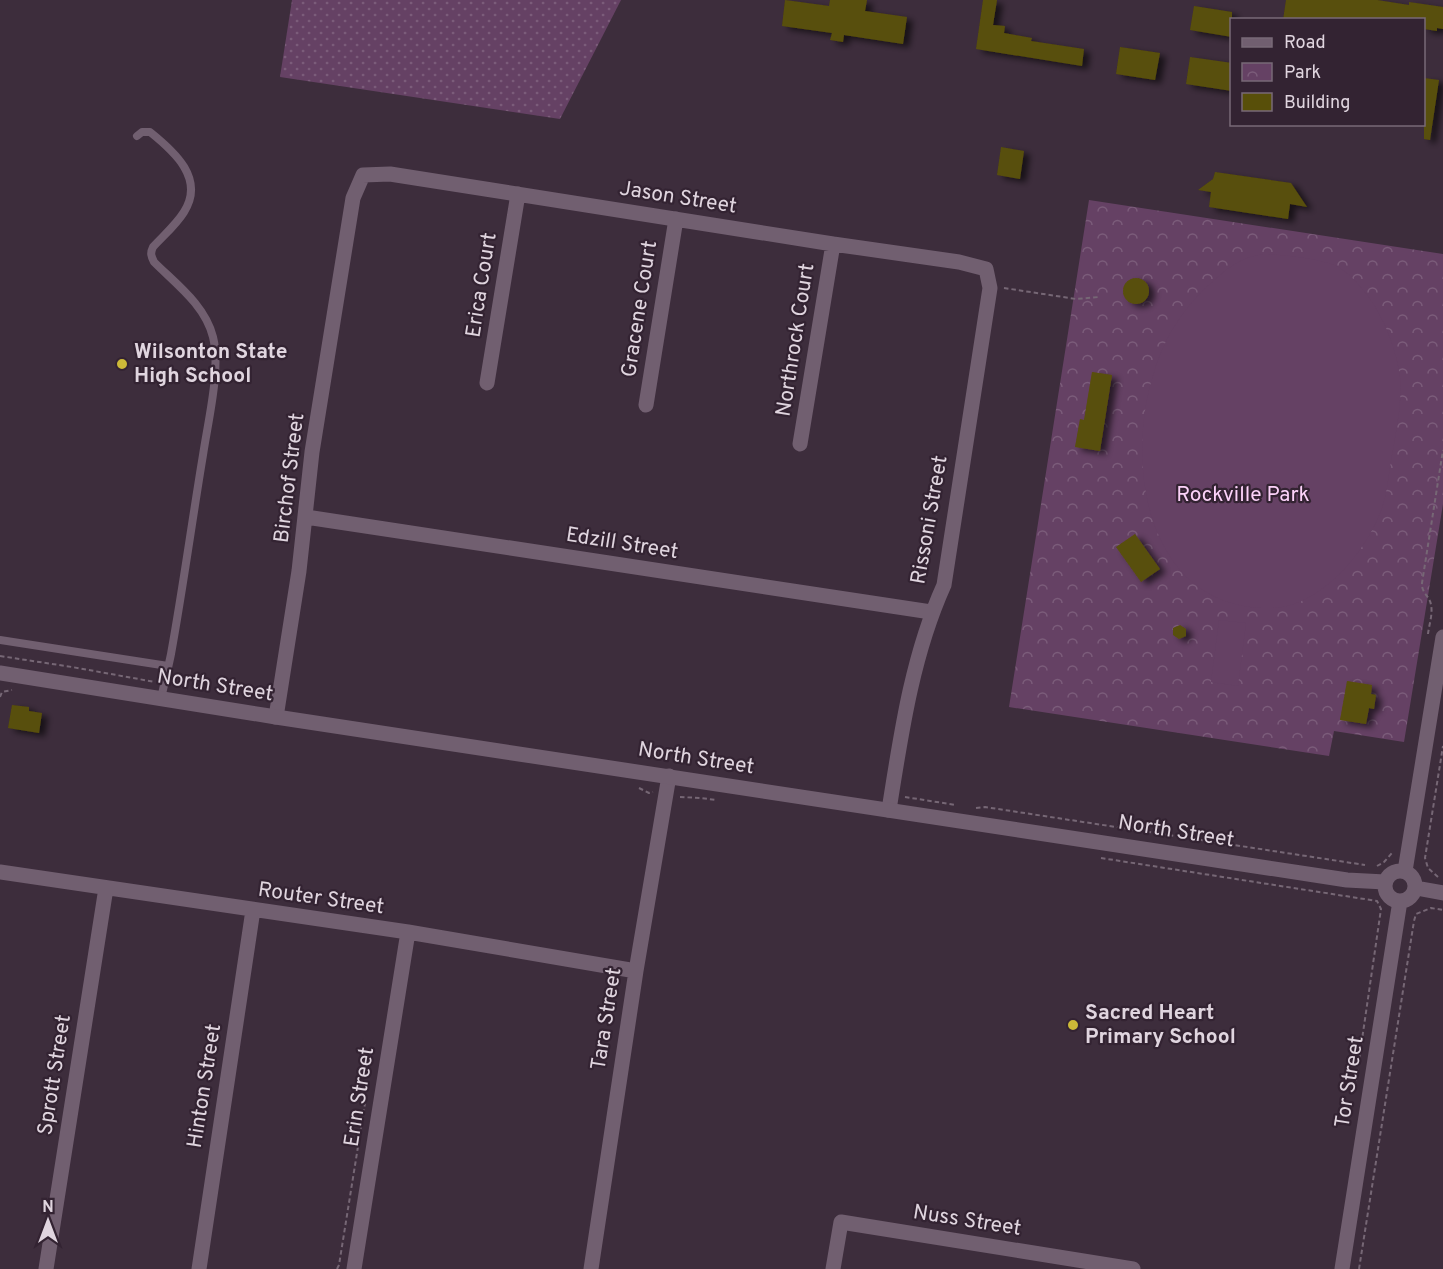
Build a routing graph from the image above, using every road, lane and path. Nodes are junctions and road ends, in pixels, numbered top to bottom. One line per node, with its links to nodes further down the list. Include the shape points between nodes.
1 (137, 136): 19 (lane, via 150,132 190,175 188,206 153,247 151,257 200,310 213,335 216,360)
2 (363, 175): 3 (street, Jason Street, via 390,174); 13 (street, Birchof Street, via 351,209 312,452)
3 (518, 194): 4 (street, Jason Street); 9 (street, Erica Court)
4 (676, 219): 5 (street, Jason Street); 10 (street, Gracene Court)
5 (833, 244): 6 (street, Jason Street); 11 (street, Northrock Court)
6 (986, 269): 7 (street, Rissoni Street)
7 (990, 288): 8 (path, via 1076,299); 14 (street, Rissoni Street, via 944,585)
8 (1099, 297)
9 (487, 383)
10 (646, 405)
11 (800, 444)
12 (1443, 450): 17 (path, via 1421,589 1430,599 1432,609)
13 (306, 517): 14 (street, Edzill Street); 25 (street, Birchof Street)
14 (931, 612): 28 (street, Rissoni Street, via 907,701)
15 (1443, 637): 24 (street)
16 (0, 640): 19 (lane)
17 (1427, 640)
18 (0, 656): 21 (path, via 72,667)
19 (168, 666): 21 (lane)
20 (0, 673): 21 (street, North Street)
21 (162, 691): 25 (street, North Street)
22 (2, 692): 23 (path)
23 (0, 697)
24 (1438, 702): 34 (street)
25 (276, 717): 27 (street, North Street)
26 (1443, 746): 36 (path, via 1425,858)
27 (669, 776): 28 (street, North Street); 45 (street, Tara Street)
28 (890, 802): 29 (path, via 949,803); 37 (street, North Street, via 1347,880)
29 (961, 807)
30 (972, 808): 32 (path)
31 (1392, 854): 33 (path)
32 (1364, 865)
33 (1375, 867)
34 (1405, 871): 37 (street, via 1391,873); 39 (street, via 1415,880)
35 (0, 872): 38 (street, Router Street)
36 (1437, 877)
37 (1385, 882): 41 (street, via 1387,893)
38 (106, 888): 42 (street, Router Street); 46 (street, Sprott Street)
39 (1416, 888): 40 (street); 41 (street, via 1413,896)
40 (1443, 893)
41 (1400, 902): 52 (street, Tor Street)
42 (253, 910): 44 (street, Router Street); 47 (street, Hinton Street)
43 (1443, 910): 53 (path, via 1431,908 1416,915)
44 (408, 933): 45 (street, Router Street); 48 (street, Erin Street)
45 (636, 970): 49 (street, Tara Street)
46 (46, 1269)
47 (199, 1269)
48 (354, 1269)
49 (591, 1269)
50 (833, 1269): 51 (street, Nuss Street, via 841,1222)
51 (1133, 1269)
52 (1342, 1269)
53 (1359, 1269)

